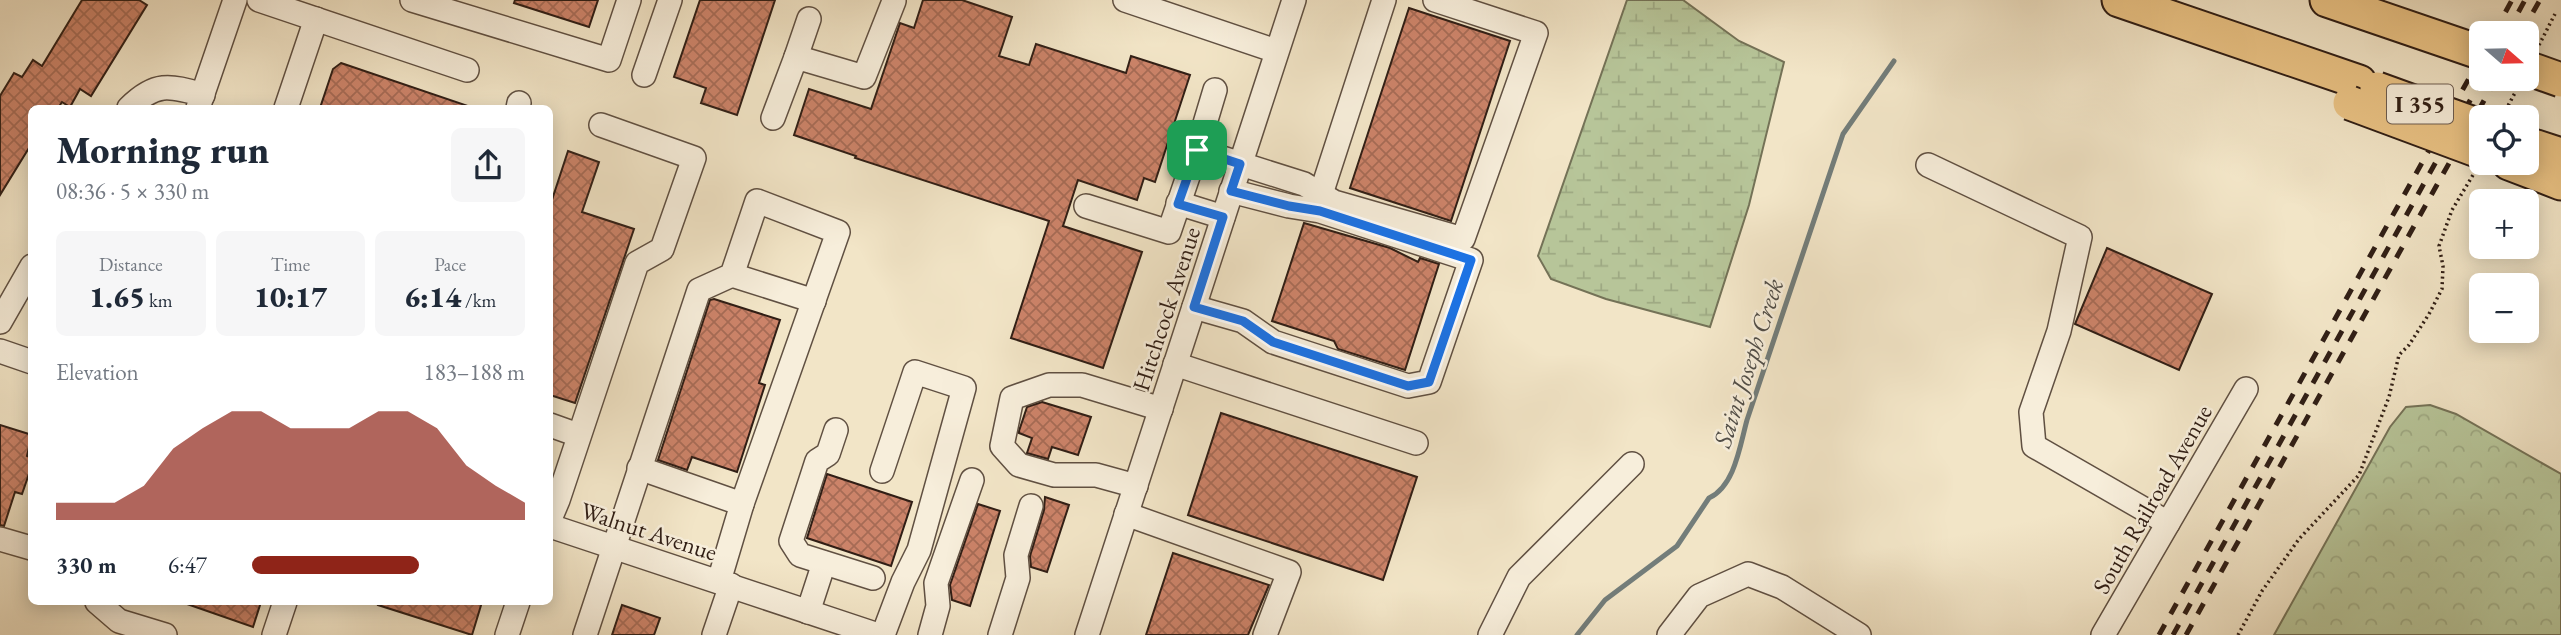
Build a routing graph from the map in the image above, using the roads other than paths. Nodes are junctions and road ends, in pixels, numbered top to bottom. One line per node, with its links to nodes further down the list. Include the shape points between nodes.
1 (235, 0): 24 (street)
2 (259, 0): 13 (street)
3 (412, 0): 4 (street, via 609,60)
4 (629, 0)
5 (670, 0): 20 (street)
6 (897, 0): 17 (street, via 864,76)
7 (1294, 0): 16 (street, Hitchcock Avenue)
8 (1384, 0): 35 (street)
9 (1435, 0): 35 (street, via 1536,33 1463,239 1334,202)
10 (2119, 0): 23 (highway, I 355, via 2284,56)
11 (2327, 0): 15 (highway)
12 (1141, 2): 16 (street)
13 (316, 19): 18 (street); 26 (street)
14 (809, 19): 17 (street)
15 (2469, 48)
16 (1276, 51): 32 (street, Hitchcock Avenue)
17 (796, 57): 27 (street)
18 (467, 70)
19 (2539, 72): 21 (highway, bridge)
20 (644, 75)
21 (2561, 80)
22 (1215, 90): 30 (street)
23 (2354, 92): 28 (highway, I 355, bridge); 31 (highway, bridge)
24 (201, 102): 25 (street, via 175,87 161,87)
25 (132, 105)
26 (286, 105)
27 (773, 118)
28 (2469, 123)
29 (601, 125): 51 (street, via 694,158 662,250 637,263)
30 (1197, 150): 32 (street); 36 (street)
31 (2469, 155)
32 (1240, 164): 34 (street, Hitchcock Avenue); 35 (street)
33 (1928, 165): 62 (street, via 2080,237 2059,331 2031,412 2034,446)
34 (1231, 191): 38 (street, Hitchcock Avenue); 42 (street, via 1320,211 1471,260 1429,382 1408,386 1273,342 1243,321)
35 (1321, 194)
36 (1178, 204): 37 (street, via 1168,232); 38 (street)
37 (1086, 206)
38 (1223, 217): 42 (street, Hitchcock Avenue)
39 (28, 273): 43 (street)
40 (732, 275): 41 (street); 41 (street, via 757,201 838,232); 54 (street, via 699,290)
41 (814, 301): 58 (street)
42 (1194, 307): 46 (street, Hitchcock Avenue)
43 (0, 322)
44 (0, 351): 45 (street)
45 (28, 361)
46 (1175, 364): 48 (street, Hitchcock Avenue); 52 (street)
47 (2246, 389): 62 (street, South Railroad Avenue)
48 (1161, 409): 57 (street, Hitchcock Avenue); 57 (street, via 1082,385 1049,385 1012,398 1002,446 1019,465 1054,475 1096,475)
49 (553, 426): 51 (street)
50 (836, 430): 67 (street, via 828,454 817,461 791,541 800,555)
51 (578, 435): 60 (street)
52 (1416, 443)
53 (1632, 464): 86 (street, via 1519,577)
54 (639, 468): 58 (street); 66 (street)
55 (881, 471): 81 (street, via 915,372 964,387 919,550)
56 (972, 480): 82 (street, via 936,583 938,606)
57 (1136, 486): 61 (street, Hitchcock Avenue)
58 (742, 505): 69 (street)
59 (1031, 506): 83 (street, via 1016,555 1018,578)
60 (553, 512)
61 (1126, 514): 84 (street, Hitchcock Avenue); 85 (street, via 1289,572)
62 (2168, 523): 89 (street, South Railroad Avenue)
63 (553, 527): 66 (street, Walnut Avenue)
64 (0, 540): 65 (street)
65 (28, 547)
66 (614, 547): 69 (street, Walnut Avenue); 78 (street)
67 (824, 563): 68 (street); 73 (street)
68 (873, 578)
69 (725, 583): 73 (street, Walnut Avenue); 79 (street)
70 (99, 605): 74 (street)
71 (284, 605): 76 (street)
72 (517, 605): 77 (street)
73 (808, 612): 80 (street, Walnut Avenue)
74 (117, 628): 75 (street)
75 (165, 635)
76 (274, 635)
77 (507, 635)
78 (585, 635)
79 (715, 635)
80 (878, 635)
81 (884, 635)
82 (930, 635)
83 (1000, 635)
84 (1087, 635)
85 (1265, 635)
86 (1490, 635)
87 (1669, 635): 88 (street, via 1699,596 1748,573 1782,587)
88 (1859, 635)
89 (2103, 635)

